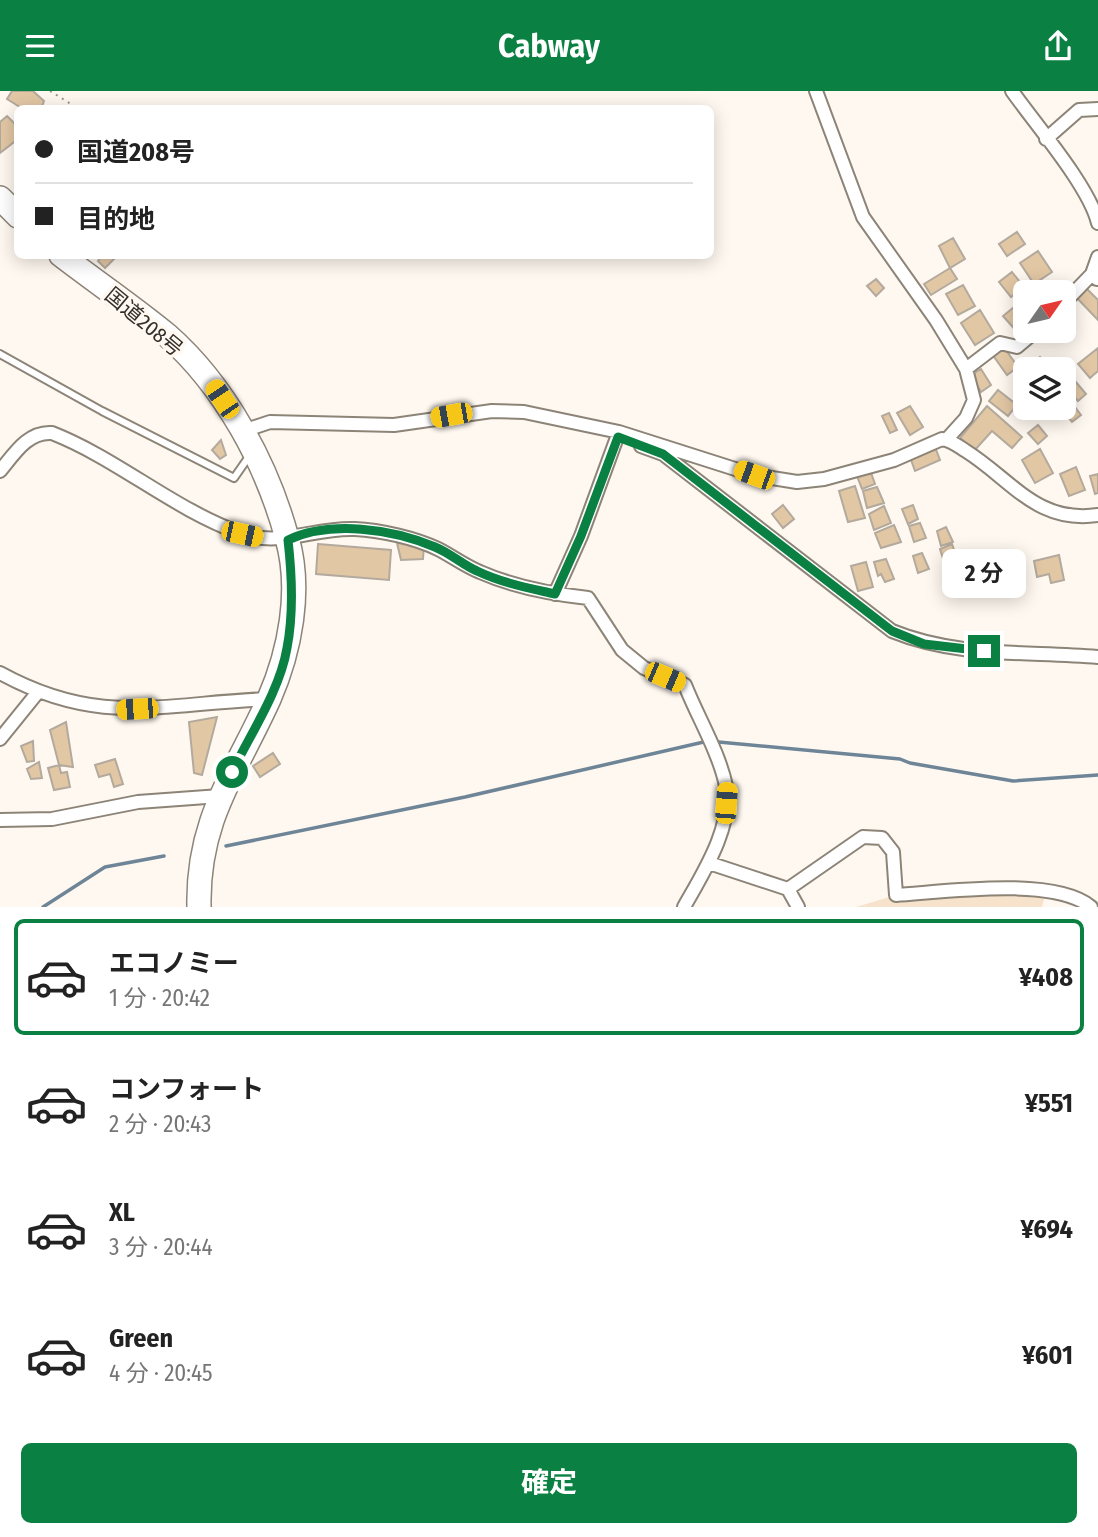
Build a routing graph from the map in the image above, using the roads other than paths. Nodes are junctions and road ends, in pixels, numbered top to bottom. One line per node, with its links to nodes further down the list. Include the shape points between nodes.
1 (816, 91): 16 (street, via 863,217)
2 (1012, 91): 4 (street)
3 (1098, 109): 4 (street, via 1079,110)
4 (1046, 139): 9 (street, via 1095,211)
5 (0, 198): 7 (highway)
6 (0, 208): 8 (street)
7 (14, 212)
8 (14, 219)
9 (1098, 223)
10 (1098, 257): 12 (street)
11 (66, 259): 17 (highway, 国道208号, via 168,336 211,383)
12 (1095, 277): 13 (street)
13 (1076, 293)
14 (1022, 343): 16 (street, via 1017,347 1000,343)
15 (0, 354): 20 (lane, via 234,478)
16 (966, 369): 19 (street, via 974,400 966,418)
17 (243, 431): 18 (street, via 270,422 394,425 492,411 524,412); 20 (highway, 国道208号)
18 (618, 435): 19 (street, via 754,475 797,482 894,460); 24 (street); 25 (street, via 663,454 892,631 924,644 958,650)
19 (947, 439): 22 (street, via 1033,502 1064,517)
20 (253, 452): 23 (highway, 国道208号)
21 (0, 471): 23 (street, via 25,442 40,432 52,433 242,534)
22 (1098, 515)
23 (288, 540): 24 (street, via 304,532 342,529 386,534 436,547 478,572); 28 (highway, 国道208号, via 292,603 287,650)
24 (555, 594): 32 (street, via 588,598 622,650 644,668 685,685 726,788 724,817)
25 (1098, 657)
26 (0, 673): 27 (street)
27 (38, 692): 28 (street, via 119,710); 29 (street)
28 (269, 699): 30 (highway, 国道208号)
29 (0, 739)
30 (220, 796): 31 (street, via 138,802 51,818); 34 (highway, 国道208号, via 204,839)
31 (0, 820)
32 (709, 863): 33 (street); 35 (street)
33 (788, 889): 36 (street); 37 (street, via 863,837 872,836 882,838 893,852 896,895 1007,887 1083,900)
34 (199, 907)
35 (684, 907)
36 (798, 907)
37 (1091, 907)

